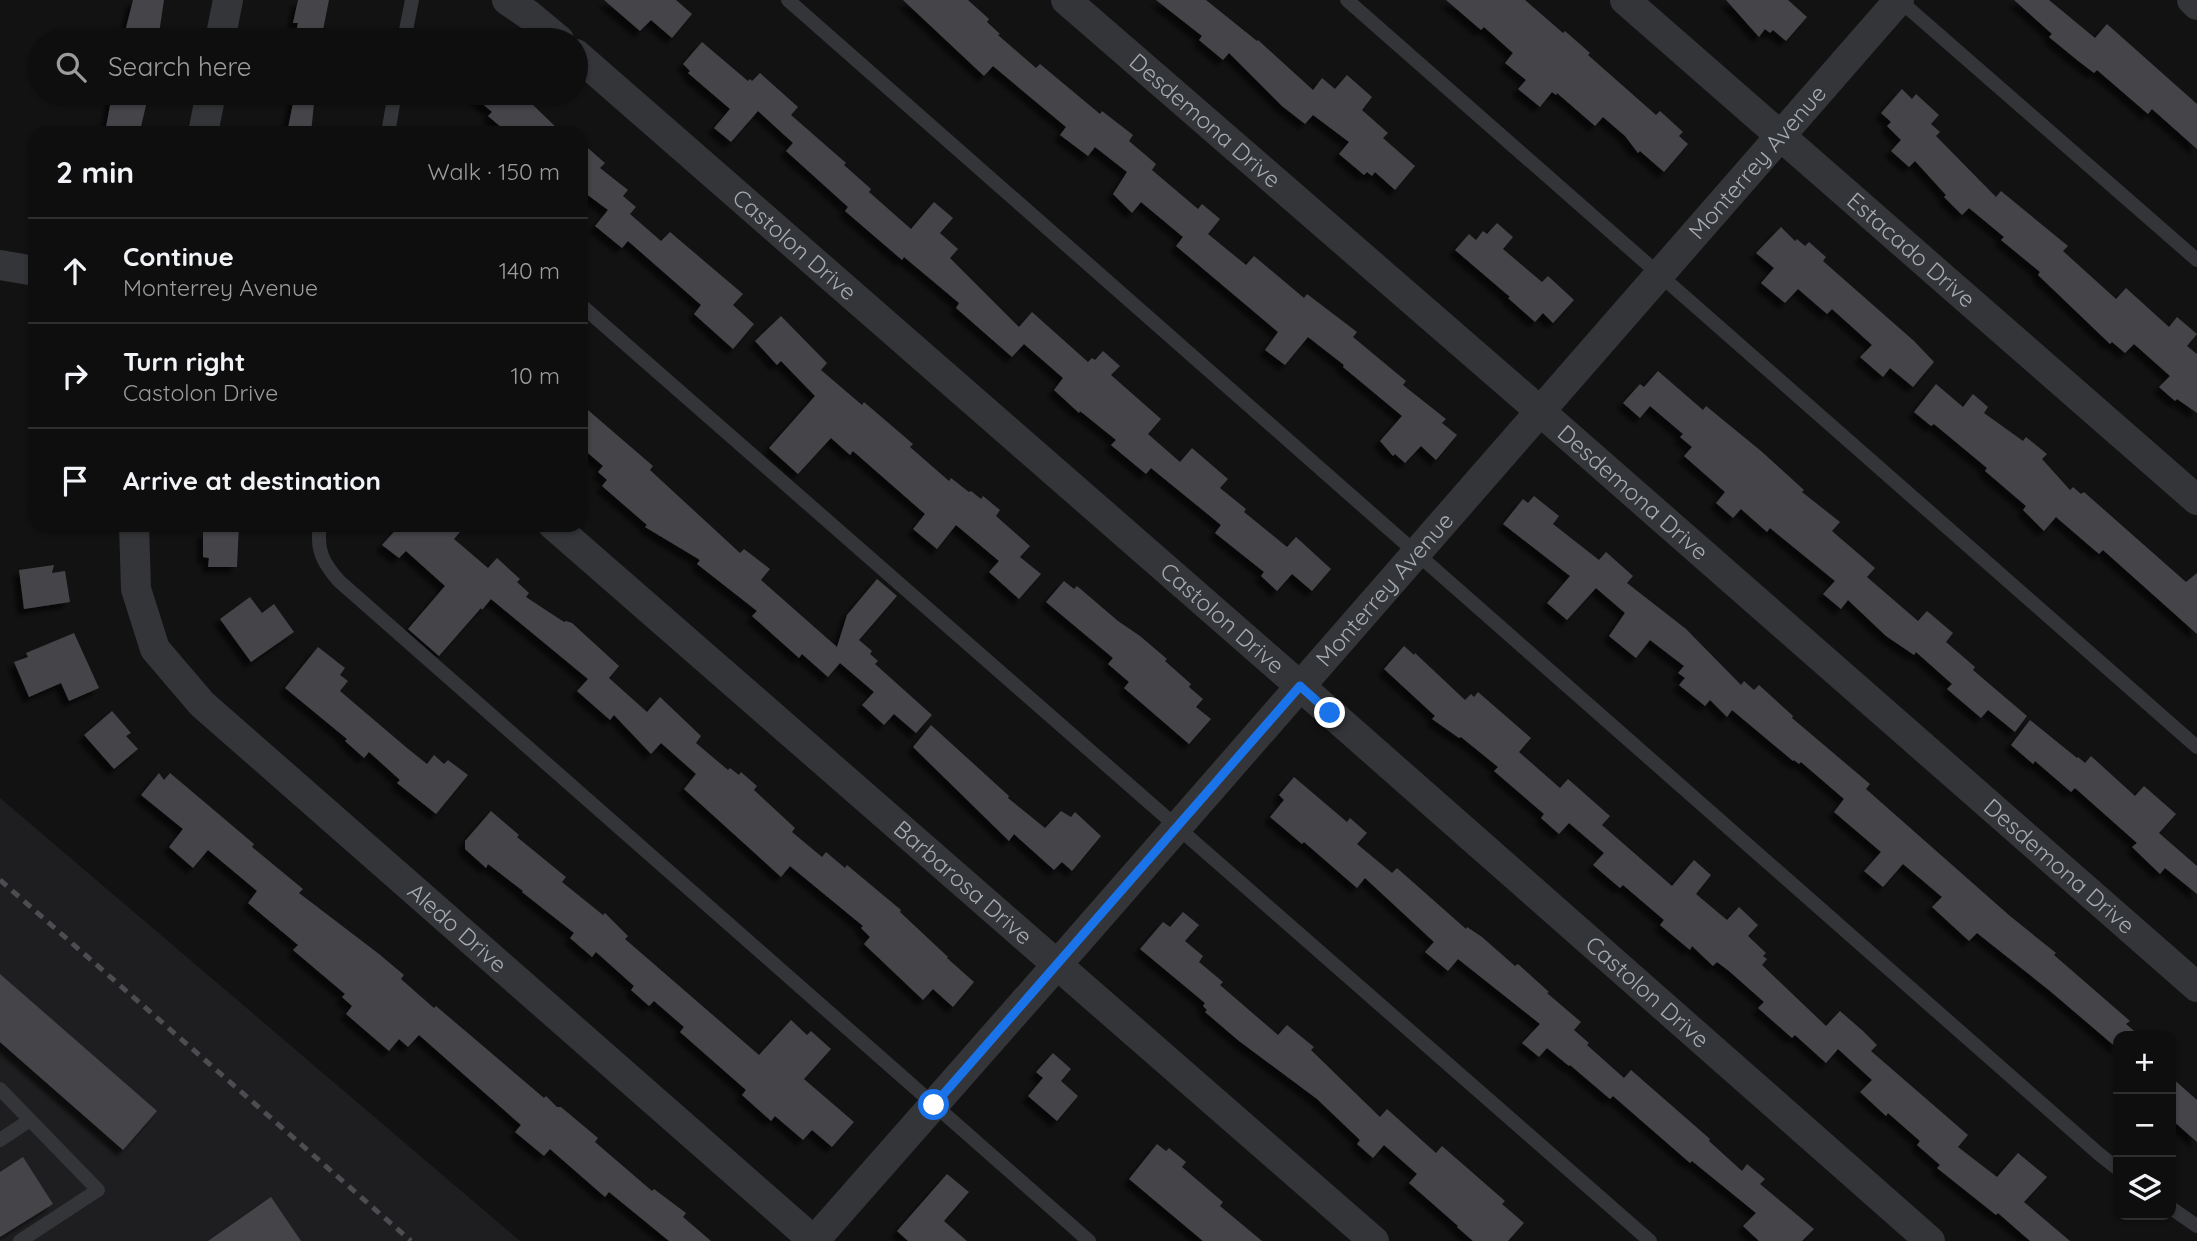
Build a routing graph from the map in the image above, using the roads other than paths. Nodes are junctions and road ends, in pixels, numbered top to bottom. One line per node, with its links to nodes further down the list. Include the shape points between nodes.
1 (228, 0): 11 (street)
2 (412, 0): 12 (lane)
3 (507, 0): 13 (street)
4 (788, 0): 30 (lane)
5 (1066, 0): 25 (street, Desdemona Drive)
6 (1347, 0): 23 (lane)
7 (1625, 0): 19 (street, Estacado Drive)
8 (1899, 0): 19 (street, Monterrey Avenue); 20 (lane)
9 (2192, 0): 10 (street)
10 (2197, 5)
11 (222, 28)
12 (406, 28)
13 (545, 28)
14 (588, 64): 31 (street, Castolon Drive)
15 (209, 105): 17 (street)
16 (393, 105): 18 (lane)
17 (204, 126)
18 (388, 126)
19 (1781, 136): 23 (street, Monterrey Avenue); 26 (street, Estacado Drive)
20 (2197, 260)
21 (0, 265): 22 (street)
22 (28, 270)
23 (1660, 275): 25 (street, Monterrey Avenue); 32 (lane)
24 (588, 311): 33 (lane)
25 (1541, 412): 30 (street, Monterrey Avenue); 35 (street, Desdemona Drive)
26 (2197, 500)
27 (134, 532): 44 (street, Aledo Drive, via 136,589 155,649 202,704)
28 (319, 532): 37 (lane, via 324,564 339,581)
29 (561, 532): 34 (street, Barbarosa Drive)
30 (1417, 553): 31 (street, Monterrey Avenue); 40 (lane)
31 (1300, 686): 33 (street, Monterrey Avenue); 48 (street, Castolon Drive)
32 (2197, 747)
33 (1178, 828): 34 (street, Monterrey Avenue); 47 (lane)
34 (1058, 964): 37 (street, Monterrey Avenue); 46 (street, Barbarosa Drive)
35 (2197, 987)
36 (0, 1089): 38 (lane)
37 (934, 1105): 44 (street, Monterrey Avenue); 45 (lane)
38 (30, 1120): 39 (lane); 43 (lane, via 98,1190)
39 (0, 1140)
40 (2113, 1165)
41 (2176, 1212): 42 (lane)
42 (2197, 1226)
43 (20, 1241)
44 (814, 1241)
45 (1089, 1241)
46 (1374, 1241)
47 (1650, 1241)
48 (1930, 1241)

